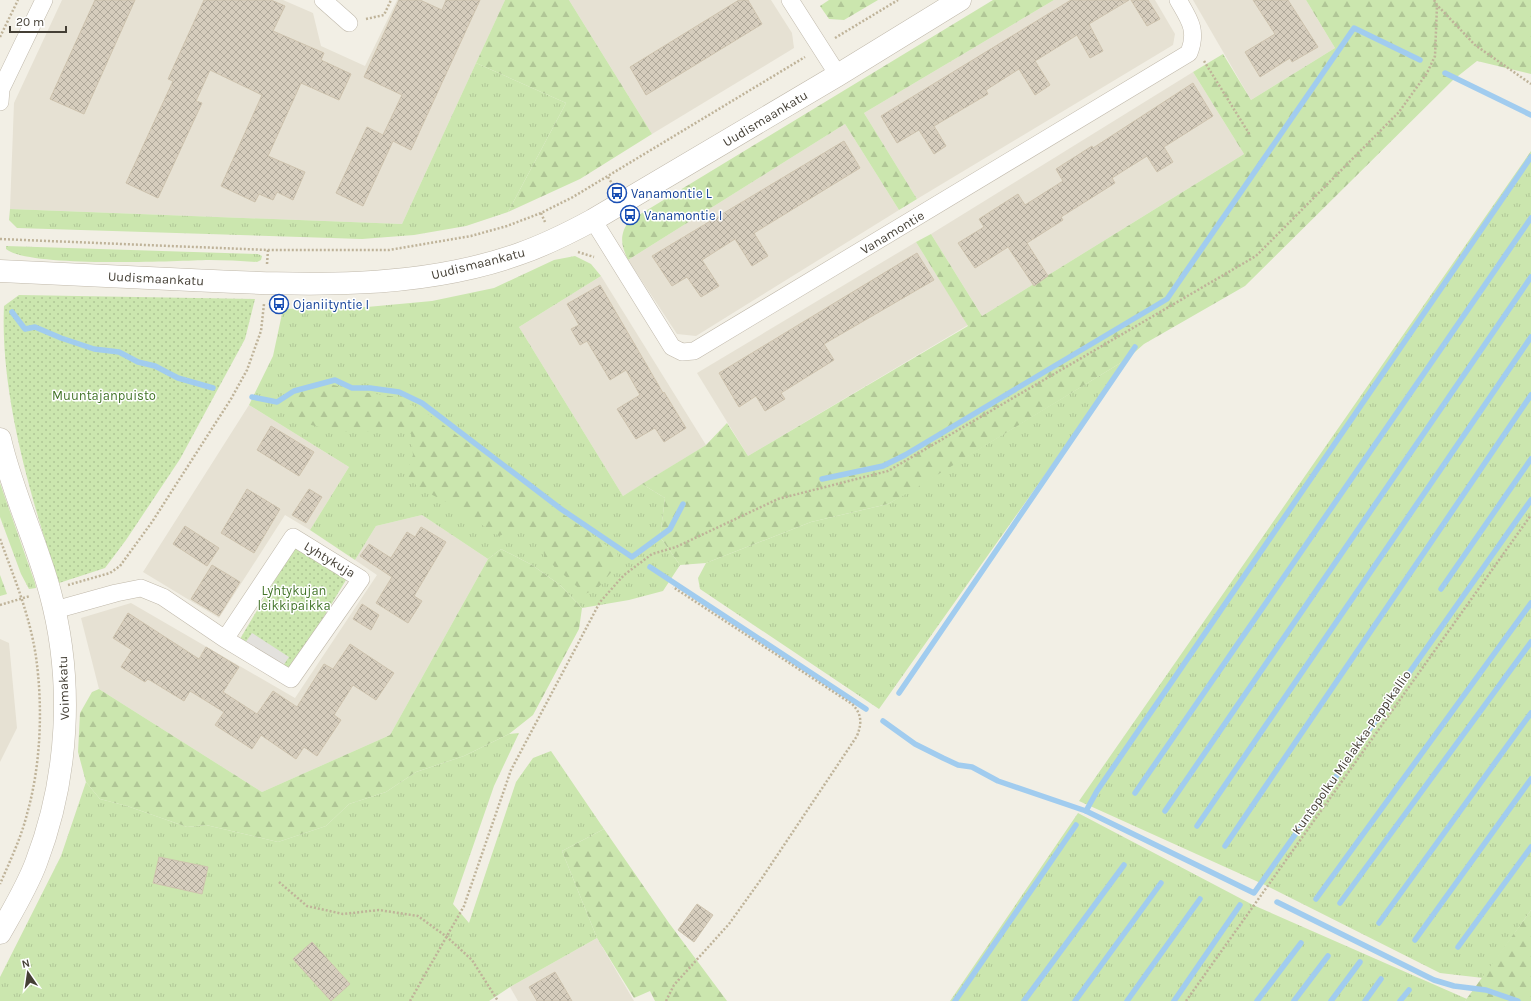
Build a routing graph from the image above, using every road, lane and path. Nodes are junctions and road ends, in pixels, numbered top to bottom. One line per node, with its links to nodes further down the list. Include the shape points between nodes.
1 (18, 0): 12 (path)
2 (44, 0): 18 (street)
3 (324, 0): 11 (street)
4 (391, 0): 11 (path, via 384,16)
5 (790, 0): 16 (street)
6 (898, 0): 13 (path)
7 (960, 0): 16 (street, Uudismaankatu)
8 (1178, 0): 14 (street, via 1193,31)
9 (1434, 0): 10 (path)
10 (1437, 5): 17 (path, via 1475,45); 42 (path, via 1435,56 1427,73 1399,112 1256,256 888,471 778,499 676,547 652,554 624,575 600,602 511,770 464,906)
11 (349, 23)
12 (0, 37)
13 (835, 38)
14 (1193, 41): 19 (path); 25 (street, Vanamontie, via 1189,53 694,351 682,352 672,347)
15 (806, 56): 20 (path, via 602,181)
16 (838, 75): 21 (street, Uudismaankatu)
17 (1531, 84)
18 (0, 93)
19 (1250, 135)
20 (541, 213): 22 (path); 24 (path, via 471,236 389,250)
21 (593, 220): 25 (street, Vanamontie); 28 (street, Uudismaankatu, via 553,241 518,254 462,270 398,279 266,284)
22 (547, 226)
23 (0, 239): 24 (path)
24 (268, 250): 27 (path)
25 (610, 250): 26 (path, via 597,257)
26 (571, 253)
27 (267, 267)
28 (0, 271)
29 (265, 297): 33 (path, via 261,331 247,370 232,399 152,522 120,566 110,573)
30 (0, 439): 37 (street, Voimakatu)
31 (1531, 515): 46 (path, Kuntopolku Mielakka-Pappikallio)
32 (0, 539): 35 (path)
33 (60, 587)
34 (673, 587): 45 (path, via 852,704 859,711 861,727 762,878 729,924 674,984)
35 (22, 598): 36 (path); 40 (path, via 36,657 39,700 35,777 28,813)
36 (0, 605)
37 (55, 610): 38 (street, Lyhtykuja, via 116,592 141,588 162,597); 41 (street, Voimakatu, via 62,650 65,696 64,743 60,770 47,832 36,863 17,904)
38 (225, 639): 38 (street, Lyhtykuja, via 289,679 294,678 361,579 294,537)
39 (279, 882): 42 (path, via 307,906 343,914 379,910 418,916)
40 (0, 884)
41 (0, 932)
42 (447, 936): 43 (path); 44 (path, via 472,960)
43 (410, 1001)
44 (498, 1001)
45 (666, 1001)
46 (1186, 1001)

